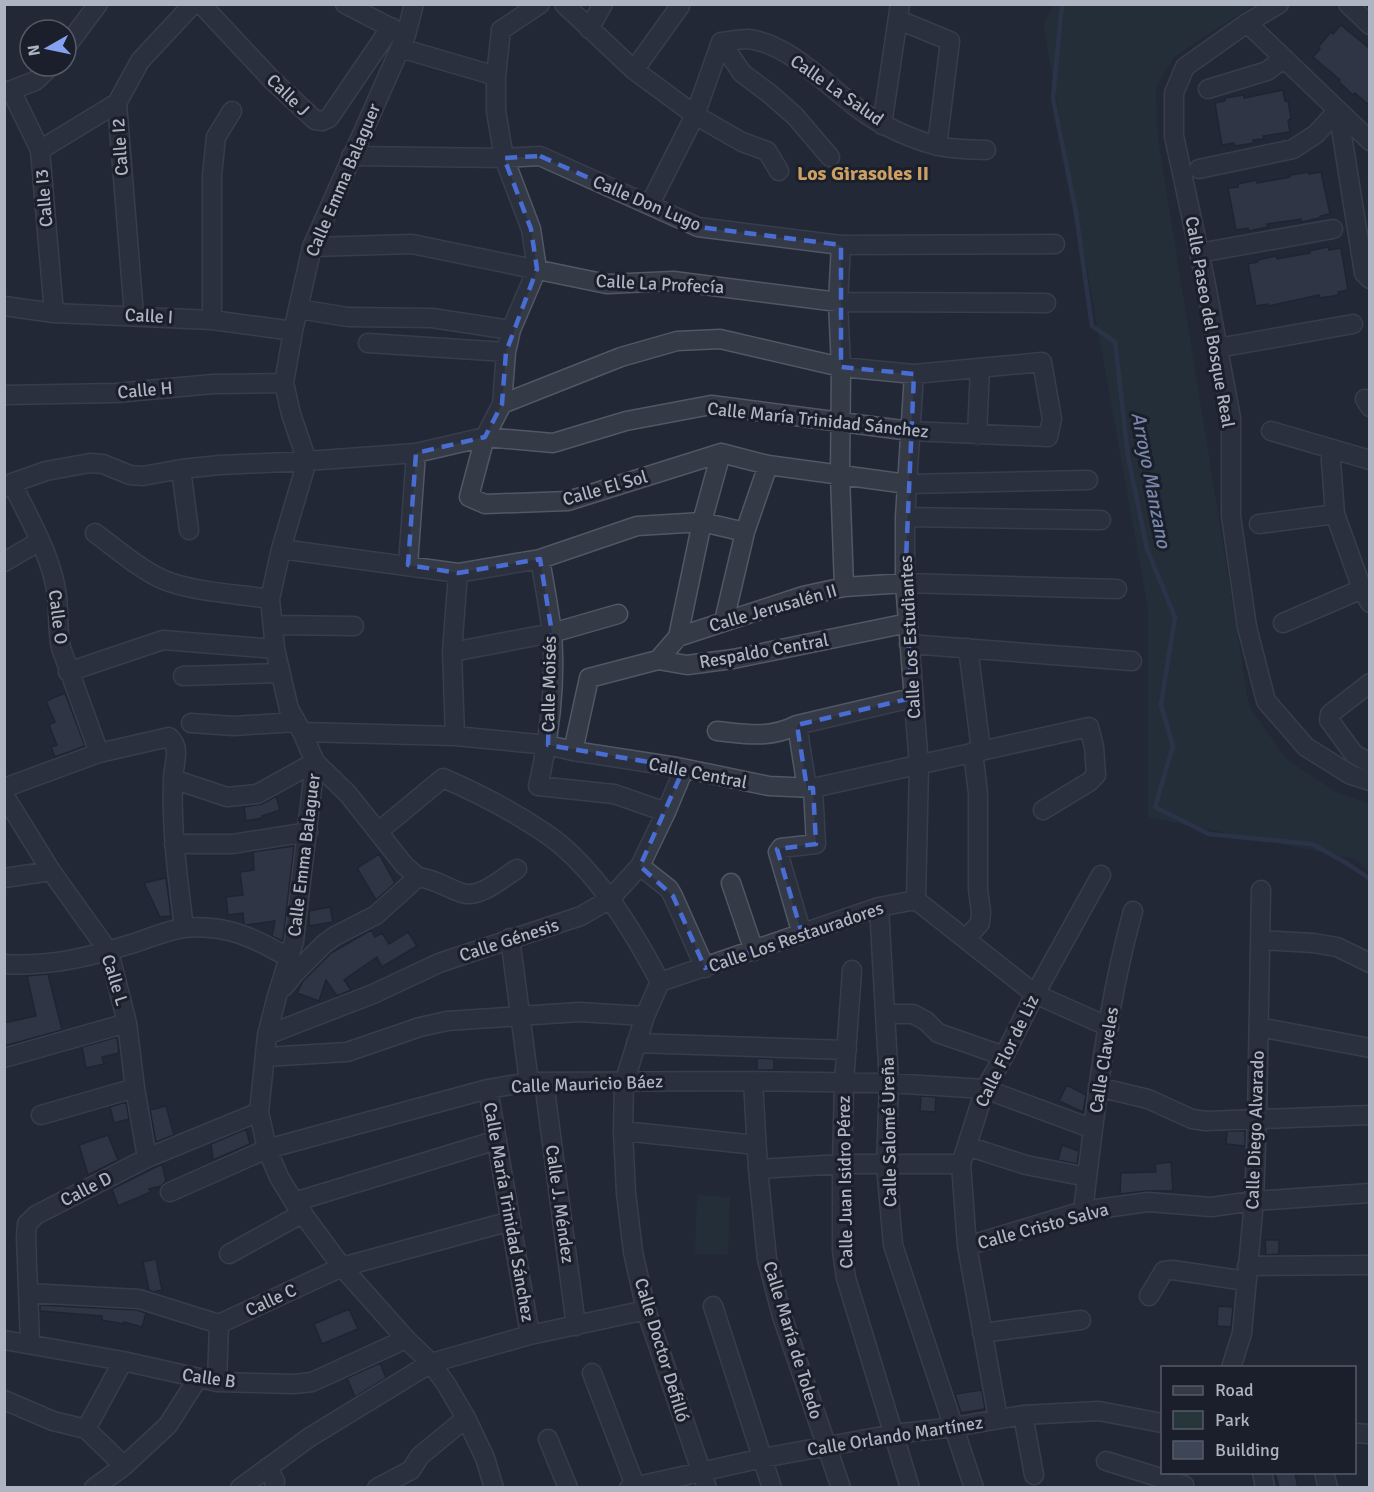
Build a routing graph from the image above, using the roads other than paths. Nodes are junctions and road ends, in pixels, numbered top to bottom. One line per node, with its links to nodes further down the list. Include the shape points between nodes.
1 (98, 4): 16 (street)
2 (193, 4): 25 (street, Calle I2, via 140,61)
3 (201, 4): 17 (street, Calle J, via 315,120 329,118)
4 (345, 4): 17 (street)
5 (414, 4): 17 (street, Calle Emma Balaguer)
6 (540, 4): 21 (street, via 501,30)
7 (564, 4): 15 (street)
8 (603, 4): 15 (street)
9 (1279, 4): 13 (street, Calle Paseo del Bosque Real)
10 (1348, 4): 14 (street)
11 (680, 6): 20 (street)
12 (899, 12): 29 (street); 31 (street, via 950,41)
13 (1246, 23): 19 (street); 44 (street, Calle Paseo del Bosque Real, via 1185,67 1174,93 1174,136)
14 (1370, 25)
15 (589, 29): 20 (street)
16 (78, 31)
17 (399, 37): 21 (street); 34 (street, Calle Emma Balaguer)
18 (721, 42): 28 (street); 29 (street, Calle La Salud, via 747,39 797,59); 35 (street, via 742,73 795,116)
19 (1283, 58): 23 (street, via 1267,71); 26 (street)
20 (634, 69): 28 (street)
21 (496, 76): 36 (street, via 496,111)
22 (38, 78): 24 (street)
23 (1208, 89)
24 (8, 91): 32 (street, Calle I3)
25 (117, 103): 32 (street); 52 (street, Calle I2)
26 (1338, 110): 30 (street); 37 (street, via 1316,134 1293,149); 46 (street, via 1365,273)
27 (232, 111): 53 (street, via 216,137 212,175)
28 (695, 115): 38 (street, via 742,142 767,151); 39 (street)
29 (882, 124): 31 (street, Calle La Salud)
30 (1370, 141)
31 (937, 146): 33 (street, Calle La Salud)
32 (40, 150): 51 (street, Calle I3)
33 (986, 150)
34 (351, 156): 36 (street, Calle Don Lugo); 43 (street, Calle Emma Balaguer)
35 (830, 157)
36 (504, 158): 39 (street, Calle Don Lugo, via 540,156); 45 (street, via 531,229)
37 (1199, 170)
38 (779, 171)
39 (650, 204): 42 (street, Calle Don Lugo, via 698,227)
40 (1333, 229): 44 (street)
41 (1055, 244): 42 (street, Calle Don Lugo)
42 (841, 245): 47 (street)
43 (312, 247): 45 (street, Calle La Profecía, via 412,244); 50 (street, Calle Emma Balaguer)
44 (1199, 253): 58 (street, Calle Paseo del Bosque Real)
45 (537, 268): 47 (street, Calle La Profecía, via 607,284 674,281); 55 (street, Calle El Sol)
46 (1370, 279)
47 (838, 302): 48 (street, Calle La Profecía); 60 (street)
48 (1046, 303)
49 (4, 306): 51 (street, Calle I)
50 (298, 309): 55 (street, via 348,317 432,318); 56 (street, Calle Emma Balaguer)
51 (54, 313): 52 (street, Calle I)
52 (134, 315): 53 (street, Calle I)
53 (212, 320): 56 (street, Calle I)
54 (1353, 324): 58 (street)
55 (511, 330): 59 (street, Calle El Sol)
56 (293, 331): 63 (street, Calle Emma Balaguer)
57 (368, 343): 59 (street)
58 (1218, 348): 134 (street, Calle Paseo del Bosque Real, via 1231,418 1231,516 1247,627 1266,702 1305,747 1351,775)
59 (506, 352): 65 (street, Calle El Sol)
60 (841, 367): 62 (street); 65 (street, via 720,339 677,341 621,357); 66 (street)
61 (980, 369): 62 (street); 69 (street); 69 (street, Calle María Trinidad Sánchez, via 1042,362 1052,419 1048,437)
62 (914, 374): 67 (street, Calle Los Estudiantes)
63 (284, 383): 64 (street, Calle H); 75 (street, Calle Emma Balaguer)
64 (4, 395)
65 (502, 404): 70 (street, Calle El Sol)
66 (841, 422): 67 (street, Calle María Trinidad Sánchez); 70 (street, Calle María Trinidad Sánchez, via 711,405 626,422 553,443); 78 (street)
67 (910, 431): 69 (street, Calle María Trinidad Sánchez); 80 (street, Calle Los Estudiantes)
68 (1271, 431): 71 (street)
69 (977, 435)
70 (485, 437): 72 (street, Calle María Trinidad Sánchez); 73 (street, Calle El Sol, via 469,496 485,504 568,501)
71 (1330, 448): 74 (street); 82 (street)
72 (416, 453): 75 (street, Calle María Trinidad Sánchez); 94 (street)
73 (721, 453): 76 (street); 85 (street)
74 (1370, 460)
75 (307, 461): 77 (street, Calle María Trinidad Sánchez); 91 (street, Calle Emma Balaguer)
76 (768, 465): 78 (street); 88 (street)
77 (181, 469): 81 (street, Calle María Trinidad Sánchez, via 130,476 103,464 68,465); 87 (street)
78 (840, 476): 80 (street); 97 (street)
79 (1088, 480): 80 (street)
80 (907, 484): 83 (street, Calle Los Estudiantes)
81 (8, 485): 90 (street, Calle O)
82 (1335, 514): 86 (street); 99 (street)
83 (905, 517): 84 (street); 96 (street, Calle Los Estudiantes)
84 (1101, 520)
85 (702, 522): 88 (street); 92 (street, via 637,526); 108 (street)
86 (1259, 524)
87 (189, 530)
88 (745, 532): 102 (street)
89 (95, 533): 100 (street, via 165,581)
90 (40, 542): 93 (street); 115 (street, Calle O, via 57,596 57,632)
91 (281, 549): 94 (street); 100 (street, Calle Emma Balaguer)
92 (540, 559): 95 (street); 107 (street, Calle Moisés)
93 (4, 562)
94 (408, 565): 95 (street)
95 (458, 573): 112 (street)
96 (905, 583): 97 (street, Calle Jerusalén II); 98 (street, Calle Jerusalén II); 103 (street, Calle Los Estudiantes)
97 (844, 587): 102 (street, Calle Jerusalén II)
98 (1117, 589)
99 (1366, 596): 104 (street)
100 (270, 599): 105 (street, Calle Emma Balaguer)
101 (618, 614): 107 (street)
102 (724, 621): 108 (street, Calle Jerusalén II)
103 (908, 623): 109 (street, Calle Los Estudiantes); 113 (street, Respaldo Central, via 733,659 687,665)
104 (1283, 623)
105 (273, 625): 106 (street); 111 (street, Calle Emma Balaguer)
106 (354, 626)
107 (552, 633): 112 (street); 125 (street, Calle Moisés, via 553,700)
108 (678, 637): 113 (street, Calle Jerusalén II)
109 (909, 644): 110 (street); 119 (street, Calle Los Estudiantes)
110 (968, 648): 114 (street); 126 (street)
111 (276, 649): 115 (street, via 163,640); 116 (street, Calle Emma Balaguer)
112 (452, 652): 124 (street)
113 (658, 660): 127 (street, Respaldo Central, via 589,678)
114 (1132, 661)
115 (68, 672): 128 (street, Calle O)
116 (280, 673): 117 (street); 122 (street, Calle Emma Balaguer, via 289,709)
117 (183, 676)
118 (1370, 683): 130 (street, via 1330,714 1329,720 1354,754)
119 (912, 698): 121 (street); 131 (street, Calle Los Estudiantes)
120 (191, 723): 122 (street, Calle Central)
121 (797, 725): 123 (street, via 770,735); 136 (street)
122 (299, 727): 124 (street, Calle Central); 129 (street, Calle Emma Balaguer)
123 (717, 731)
124 (455, 736): 125 (street, Calle Central)
125 (548, 745): 127 (street, Calle Central); 139 (street, Calle Moisés, via 538,786 614,794)
126 (977, 751): 131 (street, Calle Central); 138 (street, Calle Central, via 1089,727 1096,775); 159 (street, via 981,912 980,923)
127 (573, 752): 132 (street, Calle Central)
128 (99, 753): 133 (street, via 169,737 177,750); 135 (street)
129 (315, 762): 133 (street, via 250,795 227,797); 141 (street); 142 (street, Calle Emma Balaguer)
130 (1370, 763)
131 (919, 766): 136 (street, Calle Central); 153 (street, Calle Los Estudiantes)
132 (684, 769): 136 (street, Calle Central, via 769,786); 139 (street, Calle Génesis)
133 (173, 779): 143 (street)
134 (1370, 781)
135 (4, 788)
136 (810, 788): 157 (street, via 816,844 778,852)
137 (4, 795): 140 (street, Calle L)
138 (1043, 810)
139 (666, 812): 144 (street, Calle Génesis)
140 (13, 827): 146 (street, Calle L)
141 (379, 831): 148 (street); 152 (street, via 443,778 545,833)
142 (308, 832): 143 (street, via 232,844); 163 (street, Calle Emma Balaguer)
143 (174, 844): 156 (street)
144 (640, 866): 152 (street, Calle Génesis); 166 (street, via 674,896)
145 (517, 869): 148 (street, via 485,890 470,894)
146 (51, 871): 149 (street); 162 (street, Calle L)
147 (1101, 875): 169 (street, Calle Flor de Liz)
148 (418, 877): 170 (street, via 376,915 324,944)
149 (4, 878)
150 (731, 883): 161 (street)
151 (1261, 890): 160 (street, Calle Diego Alvarado)
152 (610, 899): 158 (street, Calle Génesis, via 581,916); 168 (street)
153 (916, 900): 154 (street, Calle Los Restauradores); 159 (street)
154 (879, 907): 157 (street, Calle Los Restauradores); 171 (street, Calle Salomé Ureña)
155 (1133, 911): 176 (street, Calle Claveles)
156 (184, 928): 162 (street); 163 (street, via 245,935)
157 (802, 934): 161 (street, Calle Los Restauradores)
158 (510, 938): 172 (street, Calle J. Méndez); 177 (street, Calle Génesis, via 439,963 373,994)
159 (966, 939): 169 (street)
160 (1260, 940): 164 (street, via 1337,947); 175 (street, Calle Diego Alvarado)
161 (754, 951): 166 (street, Calle Los Restauradores)
162 (109, 952): 165 (street, via 50,964); 174 (street, Calle L)
163 (289, 958): 170 (street, Calle Emma Balaguer)
164 (1370, 963)
165 (4, 964)
166 (705, 968): 168 (street, Calle Los Restauradores)
167 (852, 970): 180 (street, Calle Juan Isidro Pérez)
168 (660, 982): 173 (street, Calle Doctor Defilló)
169 (1035, 994): 176 (street); 181 (street, Calle Flor de Liz)
170 (277, 996): 177 (street, Calle Emma Balaguer)
171 (885, 1014): 181 (street, via 914,1014 938,1033); 188 (street, Calle Salomé Ureña)
172 (521, 1016): 173 (street, via 579,1012); 182 (street, via 447,1021 347,1052); 185 (street, Calle J. Méndez)
173 (645, 1016): 178 (street, Calle Doctor Defilló)
174 (127, 1023): 183 (street); 190 (street, Calle L)
175 (1259, 1027): 179 (street); 196 (street, Calle Diego Alvarado)
176 (1109, 1028): 189 (street, Calle Claveles)
177 (267, 1035): 182 (street, Calle Emma Balaguer)
178 (636, 1043): 180 (street); 186 (street, Calle Doctor Defilló)
179 (1370, 1048)
180 (847, 1050): 187 (street, Calle Juan Isidro Pérez)
181 (1004, 1056): 192 (street, Calle Flor de Liz)
182 (265, 1057): 193 (street, Calle Emma Balaguer)
183 (4, 1058)
184 (753, 1081): 186 (street, Calle Mauricio Báez); 187 (street, Calle Mauricio Báez); 200 (street, Calle María de Toledo)
185 (537, 1082): 186 (street, Calle Mauricio Báez); 191 (street, Calle Mauricio Báez); 226 (street, Calle J. Méndez)
186 (624, 1083): 198 (street, Calle Doctor Defilló)
187 (844, 1083): 188 (street, Calle Mauricio Báez); 204 (street, Calle Juan Isidro Pérez)
188 (889, 1083): 192 (street, Calle Mauricio Báez); 205 (street, Calle Salomé Ureña)
189 (1098, 1087): 196 (street, via 1148,1099 1192,1119); 197 (street, Calle Claveles)
190 (135, 1088): 194 (street); 203 (street, Calle L)
191 (488, 1089): 199 (street, Calle María Trinidad Sánchez); 202 (street, Calle Mauricio Báez)
192 (985, 1089): 197 (street, Calle Mauricio Báez); 201 (street, Calle Flor de Liz)
193 (259, 1112): 202 (street, Calle Emma Balaguer); 203 (street, Calle D)
194 (41, 1115)
195 (1370, 1115): 196 (street)
196 (1257, 1118): 211 (street, Calle Diego Alvarado)
197 (1093, 1129): 208 (street, Calle Claveles)
198 (623, 1131): 200 (street); 223 (street, Calle Doctor Defilló, via 633,1252)
199 (497, 1140): 212 (street); 214 (street, Calle María Trinidad Sánchez)
200 (756, 1145): 207 (street, Calle María de Toledo)
201 (967, 1146): 206 (street, Calle Flor de Liz); 208 (street, via 1026,1165)
202 (267, 1149): 209 (street, Calle Mauricio Báez); 212 (street, Calle Emma Balaguer)
203 (147, 1158): 220 (street, Calle D, via 44,1210 27,1224)
204 (842, 1164): 205 (street); 207 (street); 245 (street, Calle Juan Isidro Pérez, via 842,1251 846,1278)
205 (886, 1164): 206 (street); 243 (street, Calle Salomé Ureña, via 893,1245)
206 (961, 1164): 215 (street, Calle Flor de Liz)
207 (758, 1169): 247 (street, Calle María de Toledo, via 768,1259 782,1316)
208 (1087, 1177): 213 (street, Calle Claveles)
209 (170, 1192)
210 (1370, 1193): 211 (street, Calle Cristo Salva)
211 (1254, 1201): 213 (street, Calle Cristo Salva, via 1211,1207 1148,1202); 219 (street, Calle Diego Alvarado)
212 (298, 1207): 216 (street); 218 (street, Calle Emma Balaguer)
213 (1083, 1211): 215 (street, Calle Cristo Salva)
214 (511, 1221): 218 (street, Calle C); 228 (street, Calle María Trinidad Sánchez)
215 (967, 1246): 227 (street, Calle Flor de Liz)
216 (229, 1254)
217 (1370, 1264): 219 (street)
218 (342, 1267): 225 (street, Calle C); 229 (street, Calle Emma Balaguer)
219 (1247, 1274): 221 (street, via 1164,1271); 234 (street, Calle Diego Alvarado, via 1242,1333)
220 (28, 1293): 225 (street, via 140,1299); 231 (street, Calle D)
221 (1149, 1296)
222 (713, 1306): 248 (street)
223 (646, 1310): 226 (street); 253 (street, Calle Doctor Defilló)
224 (1081, 1320): 227 (street)
225 (219, 1324): 237 (street)
226 (576, 1326): 228 (street)
227 (982, 1333): 241 (street, Calle Flor de Liz)
228 (530, 1335): 233 (street)
229 (406, 1339): 233 (street, Calle Emma Balaguer); 237 (street, Calle B, via 312,1382)
230 (4, 1340): 231 (street, Calle B)
231 (30, 1343): 232 (street, Calle B)
232 (123, 1361): 236 (street, Calle B); 244 (street)
233 (430, 1363): 240 (street, Calle Emma Balaguer); 251 (street)
234 (1232, 1366)
235 (592, 1373): 255 (street)
236 (198, 1378): 237 (street, Calle B); 250 (street, via 168,1425)
237 (217, 1382)
238 (4, 1400): 244 (street, via 53,1421)
239 (1023, 1415): 241 (street, Calle Orlando Martínez); 242 (street, Calle Orlando Martínez, via 1099,1411); 252 (street)
240 (466, 1418): 259 (street, via 420,1456 411,1470); 260 (street, Calle Emma Balaguer)
241 (998, 1418): 243 (street, Calle Orlando Martínez)
242 (1161, 1423)
243 (954, 1427): 245 (street, Calle Orlando Martínez); 266 (street, Calle Salomé Ureña)
244 (86, 1429): 250 (street)
245 (894, 1434): 247 (street, Calle Orlando Martínez); 265 (street, Calle Juan Isidro Pérez)
246 (548, 1439): 261 (street)
247 (827, 1446): 248 (street, Calle Orlando Martínez); 264 (street, Calle María de Toledo)
248 (763, 1458): 253 (street, Calle Orlando Martínez); 263 (street)
249 (1106, 1461): 254 (street)
250 (124, 1466): 256 (street)
251 (267, 1468): 257 (street); 258 (street)
252 (1034, 1475)
253 (704, 1479): 255 (street, Calle Orlando Martínez)
254 (1186, 1482)
255 (636, 1487): 262 (street, Calle Orlando Martínez)
256 (94, 1488)
257 (240, 1488)
258 (274, 1488)
259 (377, 1488)
260 (494, 1488)
261 (568, 1488)
262 (629, 1488)
263 (772, 1488)
264 (841, 1488)
265 (910, 1488)
266 (974, 1488)

